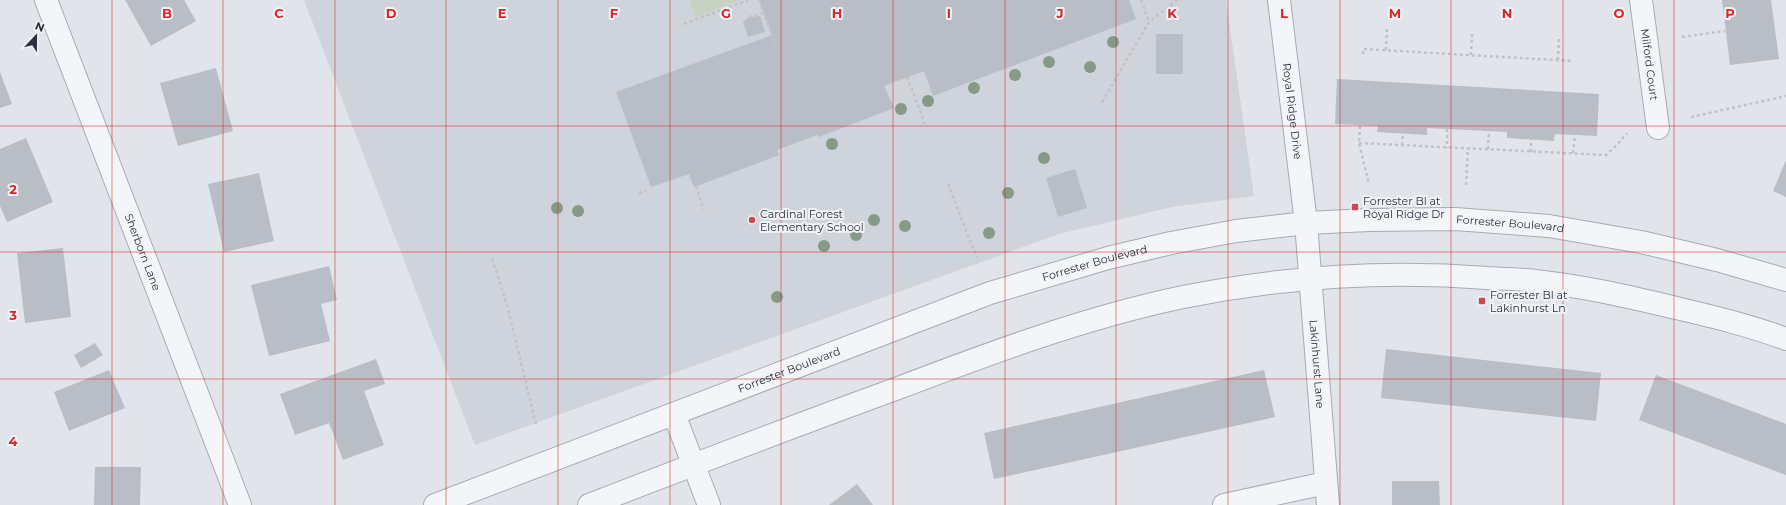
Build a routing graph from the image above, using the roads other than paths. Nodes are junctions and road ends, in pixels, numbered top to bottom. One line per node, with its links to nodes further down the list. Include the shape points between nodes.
1 (46, 0): 12 (street, Sherborn Lane)
2 (1279, 0): 5 (street, Royal Ridge Drive)
3 (1641, 0): 4 (street, Milford Court)
4 (1658, 128)
5 (1306, 223): 6 (street, Lakinhurst Lane); 7 (street, Forrester Boulevard, via 1456,219 1549,226 1641,242 1718,260); 9 (street, Forrester Boulevard, via 1236,231 1171,243 1053,273 990,293)
6 (1310, 278): 8 (street, via 1454,275 1542,282 1630,297); 10 (street, via 1183,297 1069,326); 11 (street, Lakinhurst Lane)
7 (1786, 280)
8 (1786, 339)
9 (674, 414): 10 (street); 13 (street, Forrester Boulevard)
10 (693, 464): 14 (street); 15 (street)
11 (1326, 483): 16 (street); 17 (street, Lakinhurst Lane)
12 (240, 505)
13 (435, 505)
14 (589, 505)
15 (709, 505)
16 (1224, 505)
17 (1328, 505)

